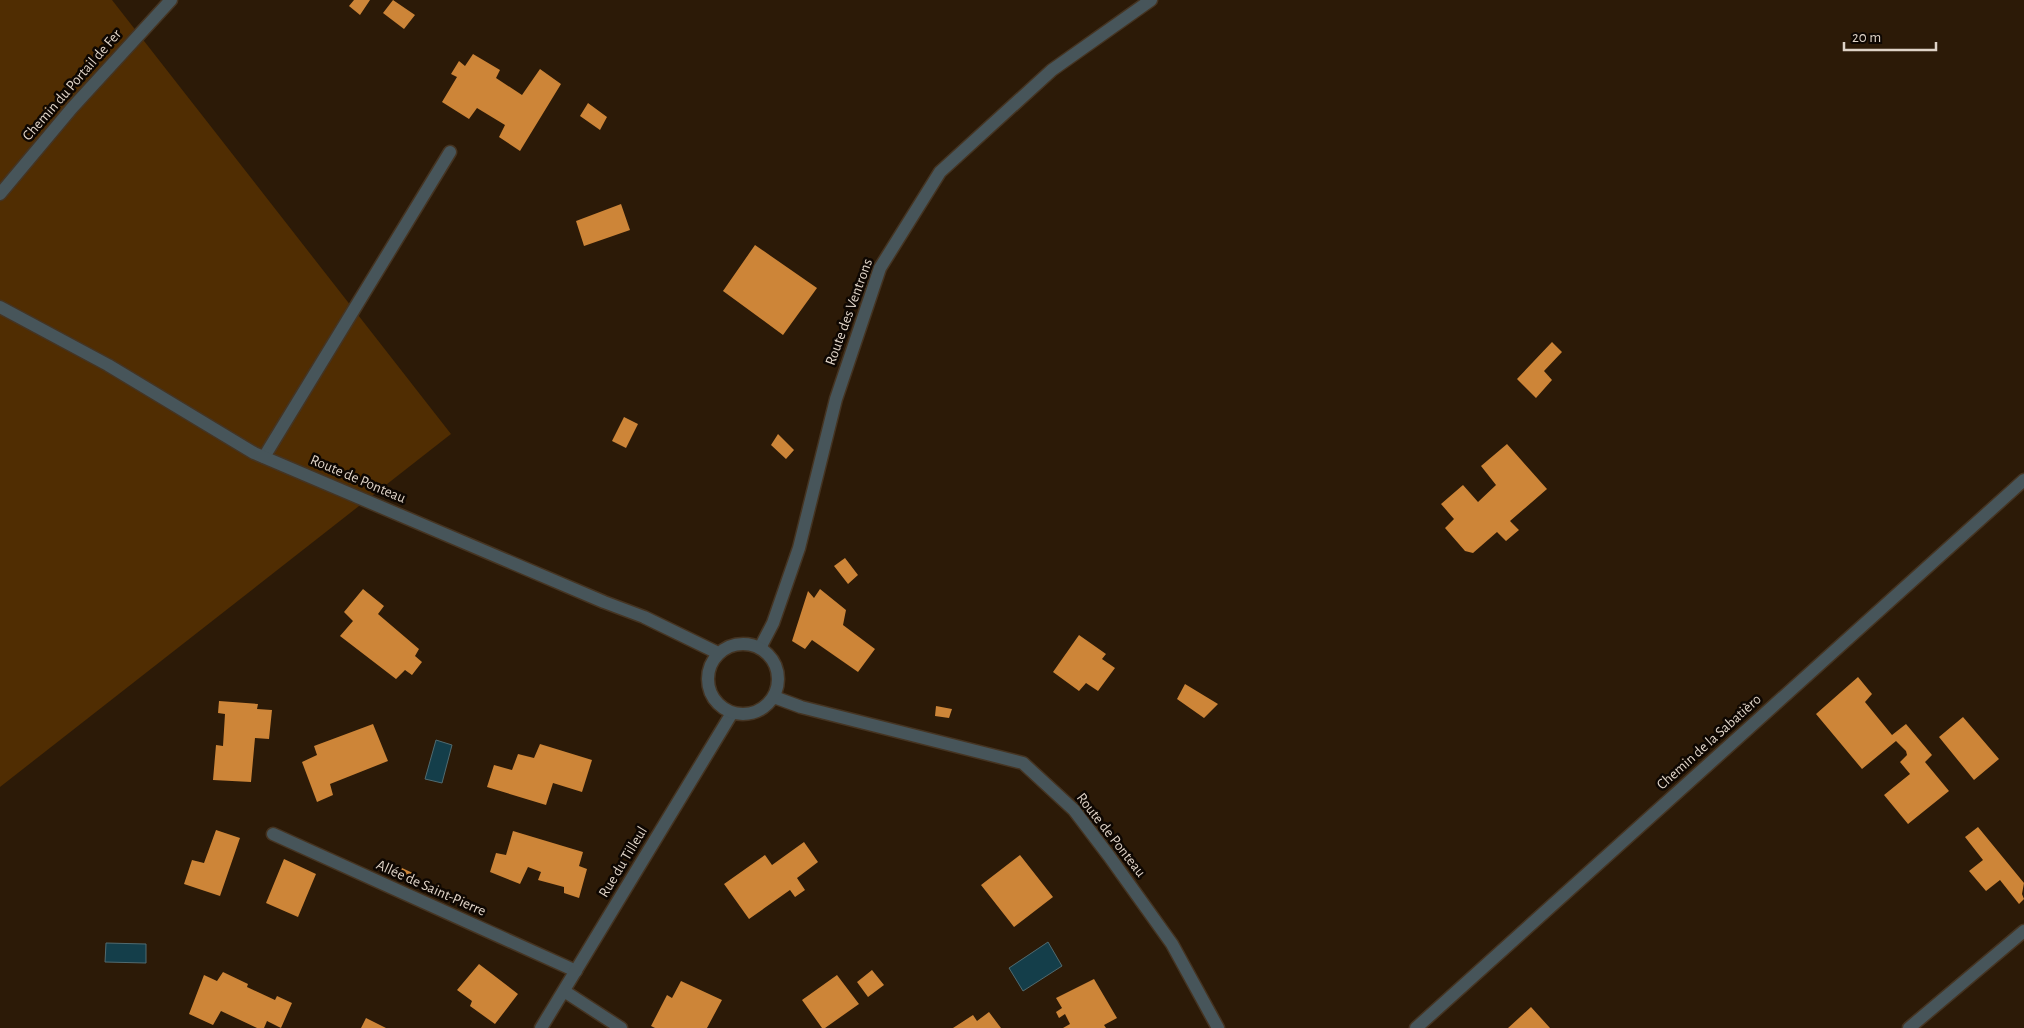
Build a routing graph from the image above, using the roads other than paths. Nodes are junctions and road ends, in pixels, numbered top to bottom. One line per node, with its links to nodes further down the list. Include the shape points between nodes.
1 (170, 0): 4 (street, Chemin du Portail de Fer, via 72,108)
2 (1151, 0): 8 (street, Route des Ventrons, via 1052,70 940,172 880,268 836,398 799,548 773,623)
3 (450, 152): 6 (street)
4 (0, 194)
5 (0, 307): 6 (street, Route de Ponteau, via 108,365)
6 (264, 457): 9 (street, Route de Ponteau, via 594,598 644,616)
7 (2024, 480): 19 (street, Chemin de la Sabatièro)
8 (760, 648): 9 (street, via 742,643 728,646); 10 (street, via 767,652 776,666 779,678)
9 (718, 653): 11 (street, via 708,672 709,689 717,703)
10 (774, 697): 11 (street, via 762,710 748,714); 18 (street, Route de Ponteau, via 801,707 1023,764 1074,810 1109,856 1172,944)
11 (732, 713): 14 (street, Rue du Tilleul)
12 (273, 834): 14 (street, Allée de Saint-Pierre)
13 (2024, 931): 20 (street)
14 (576, 970): 15 (street, Rue du Tilleul)
15 (564, 991): 16 (street, Rue du Tilleul); 17 (street)
16 (541, 1028)
17 (621, 1028)
18 (1218, 1028)
19 (1416, 1028)
20 (1909, 1028)

